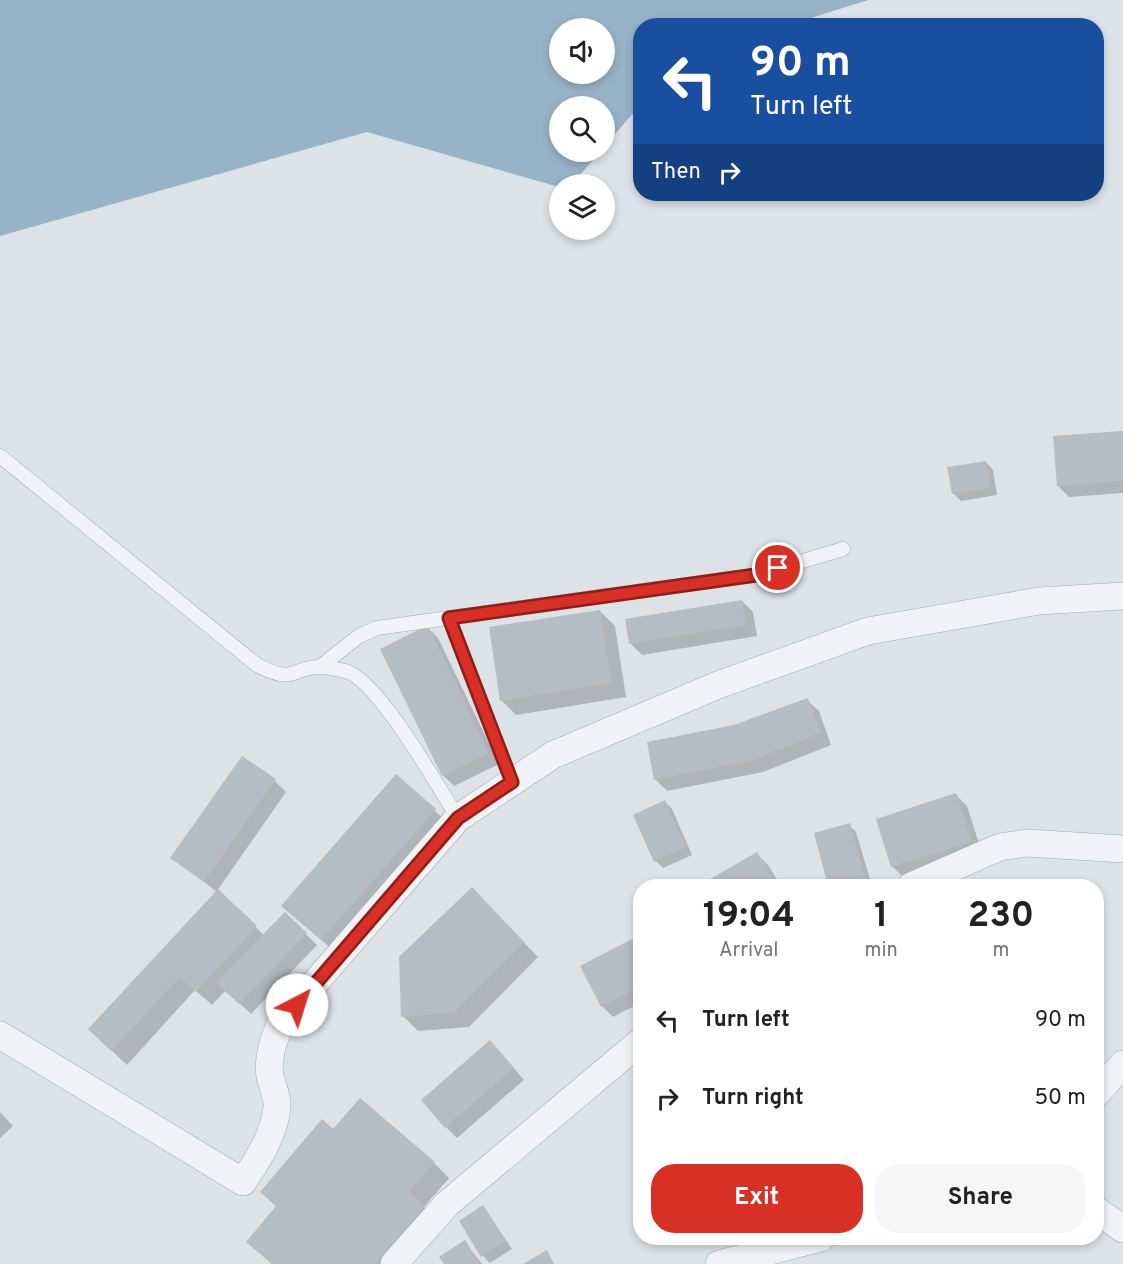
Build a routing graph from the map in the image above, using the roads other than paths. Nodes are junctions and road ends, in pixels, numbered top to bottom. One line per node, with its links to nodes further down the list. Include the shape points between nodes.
1 (0, 456): 5 (lane, via 257,665 287,676)
2 (843, 549): 4 (lane, via 756,575)
3 (1123, 596): 6 (street, via 1039,601 868,632 718,685 553,755)
4 (449, 618): 5 (lane, via 377,628 359,636); 6 (lane)
5 (321, 666): 7 (lane, via 349,672 365,682 388,710)
6 (512, 782): 7 (street)
7 (458, 818): 10 (street, via 281,1022 272,1042 270,1074 277,1104 274,1123 264,1150 243,1182)
8 (1123, 849): 9 (street, via 1028,843 1000,847)
9 (927, 879)
10 (0, 1035)
11 (633, 1048): 17 (street, via 447,1204)
12 (1123, 1065): 13 (street)
13 (1104, 1085)
14 (1104, 1216): 15 (street)
15 (1123, 1229)
16 (794, 1245): 18 (street)
17 (393, 1264)
18 (719, 1264)

